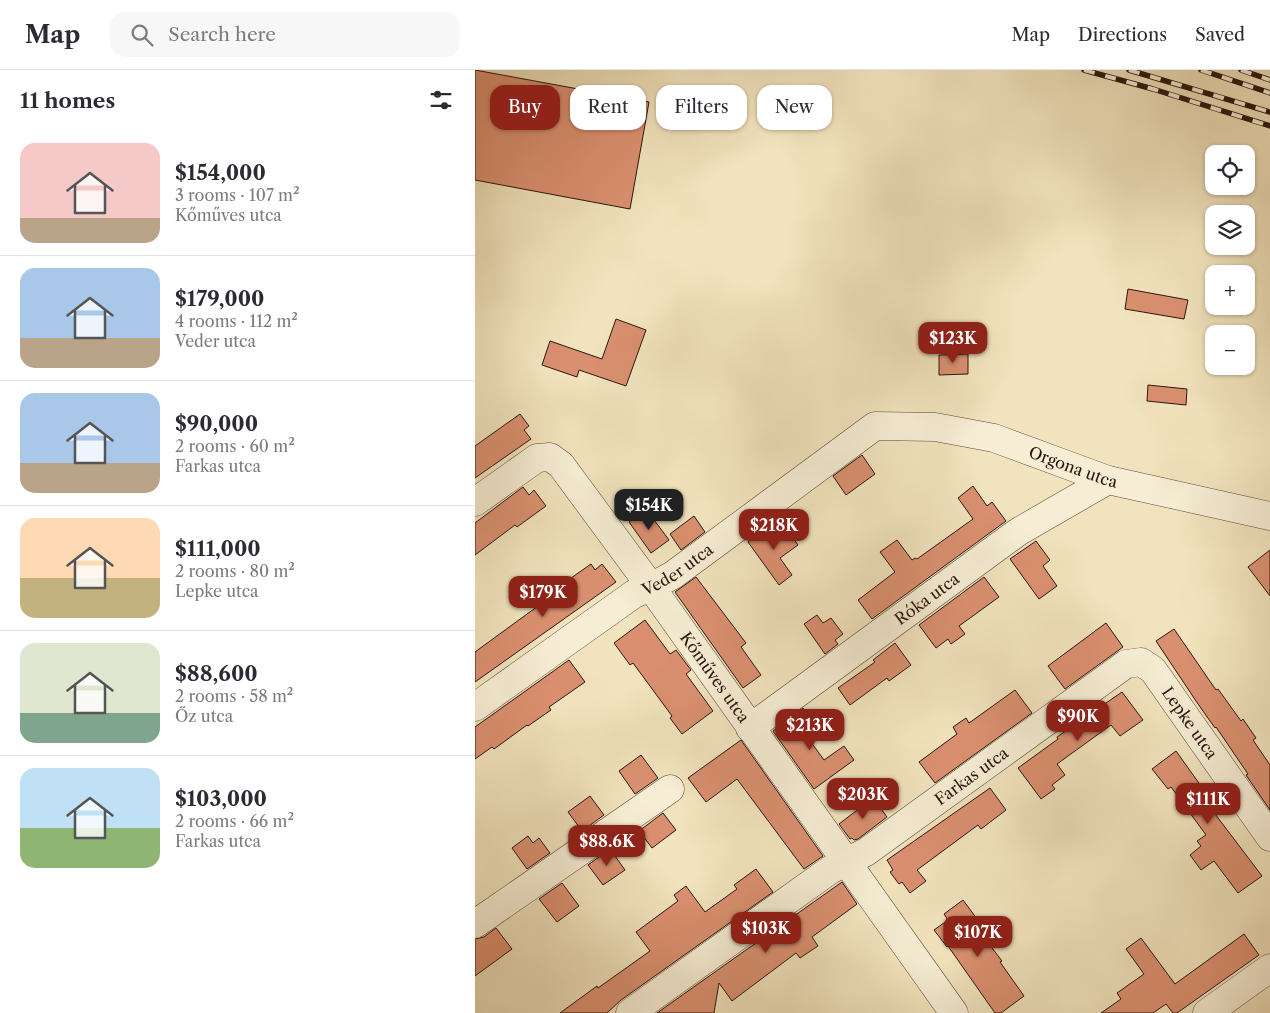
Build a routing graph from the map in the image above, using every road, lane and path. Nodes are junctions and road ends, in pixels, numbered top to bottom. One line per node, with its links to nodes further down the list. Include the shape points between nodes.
1 (875, 426): 2 (street, Orgona utca, via 935,427 994,438); 5 (street, Veder utca)
2 (1108, 480): 4 (street, Orgona utca); 8 (street, Róka utca, via 1019,532)
3 (475, 502): 5 (street, Kőműves utca, via 537,458 550,457 561,465)
4 (1270, 516)
5 (651, 587): 7 (street, Veder utca, via 634,594); 8 (street, Kőműves utca)
6 (1141, 662): 10 (street, Lepke utca, via 1153,670); 11 (street, Farkas utca, via 1126,664 867,852)
7 (475, 707)
8 (750, 728): 11 (street, Kőműves utca)
9 (670, 790): 12 (street)
10 (1270, 837)
11 (847, 861): 14 (street, Farkas utca); 15 (street, Kőműves utca)
12 (475, 924)
13 (1270, 968): 16 (street)
14 (630, 1013)
15 (954, 1013)
16 (1207, 1013)

